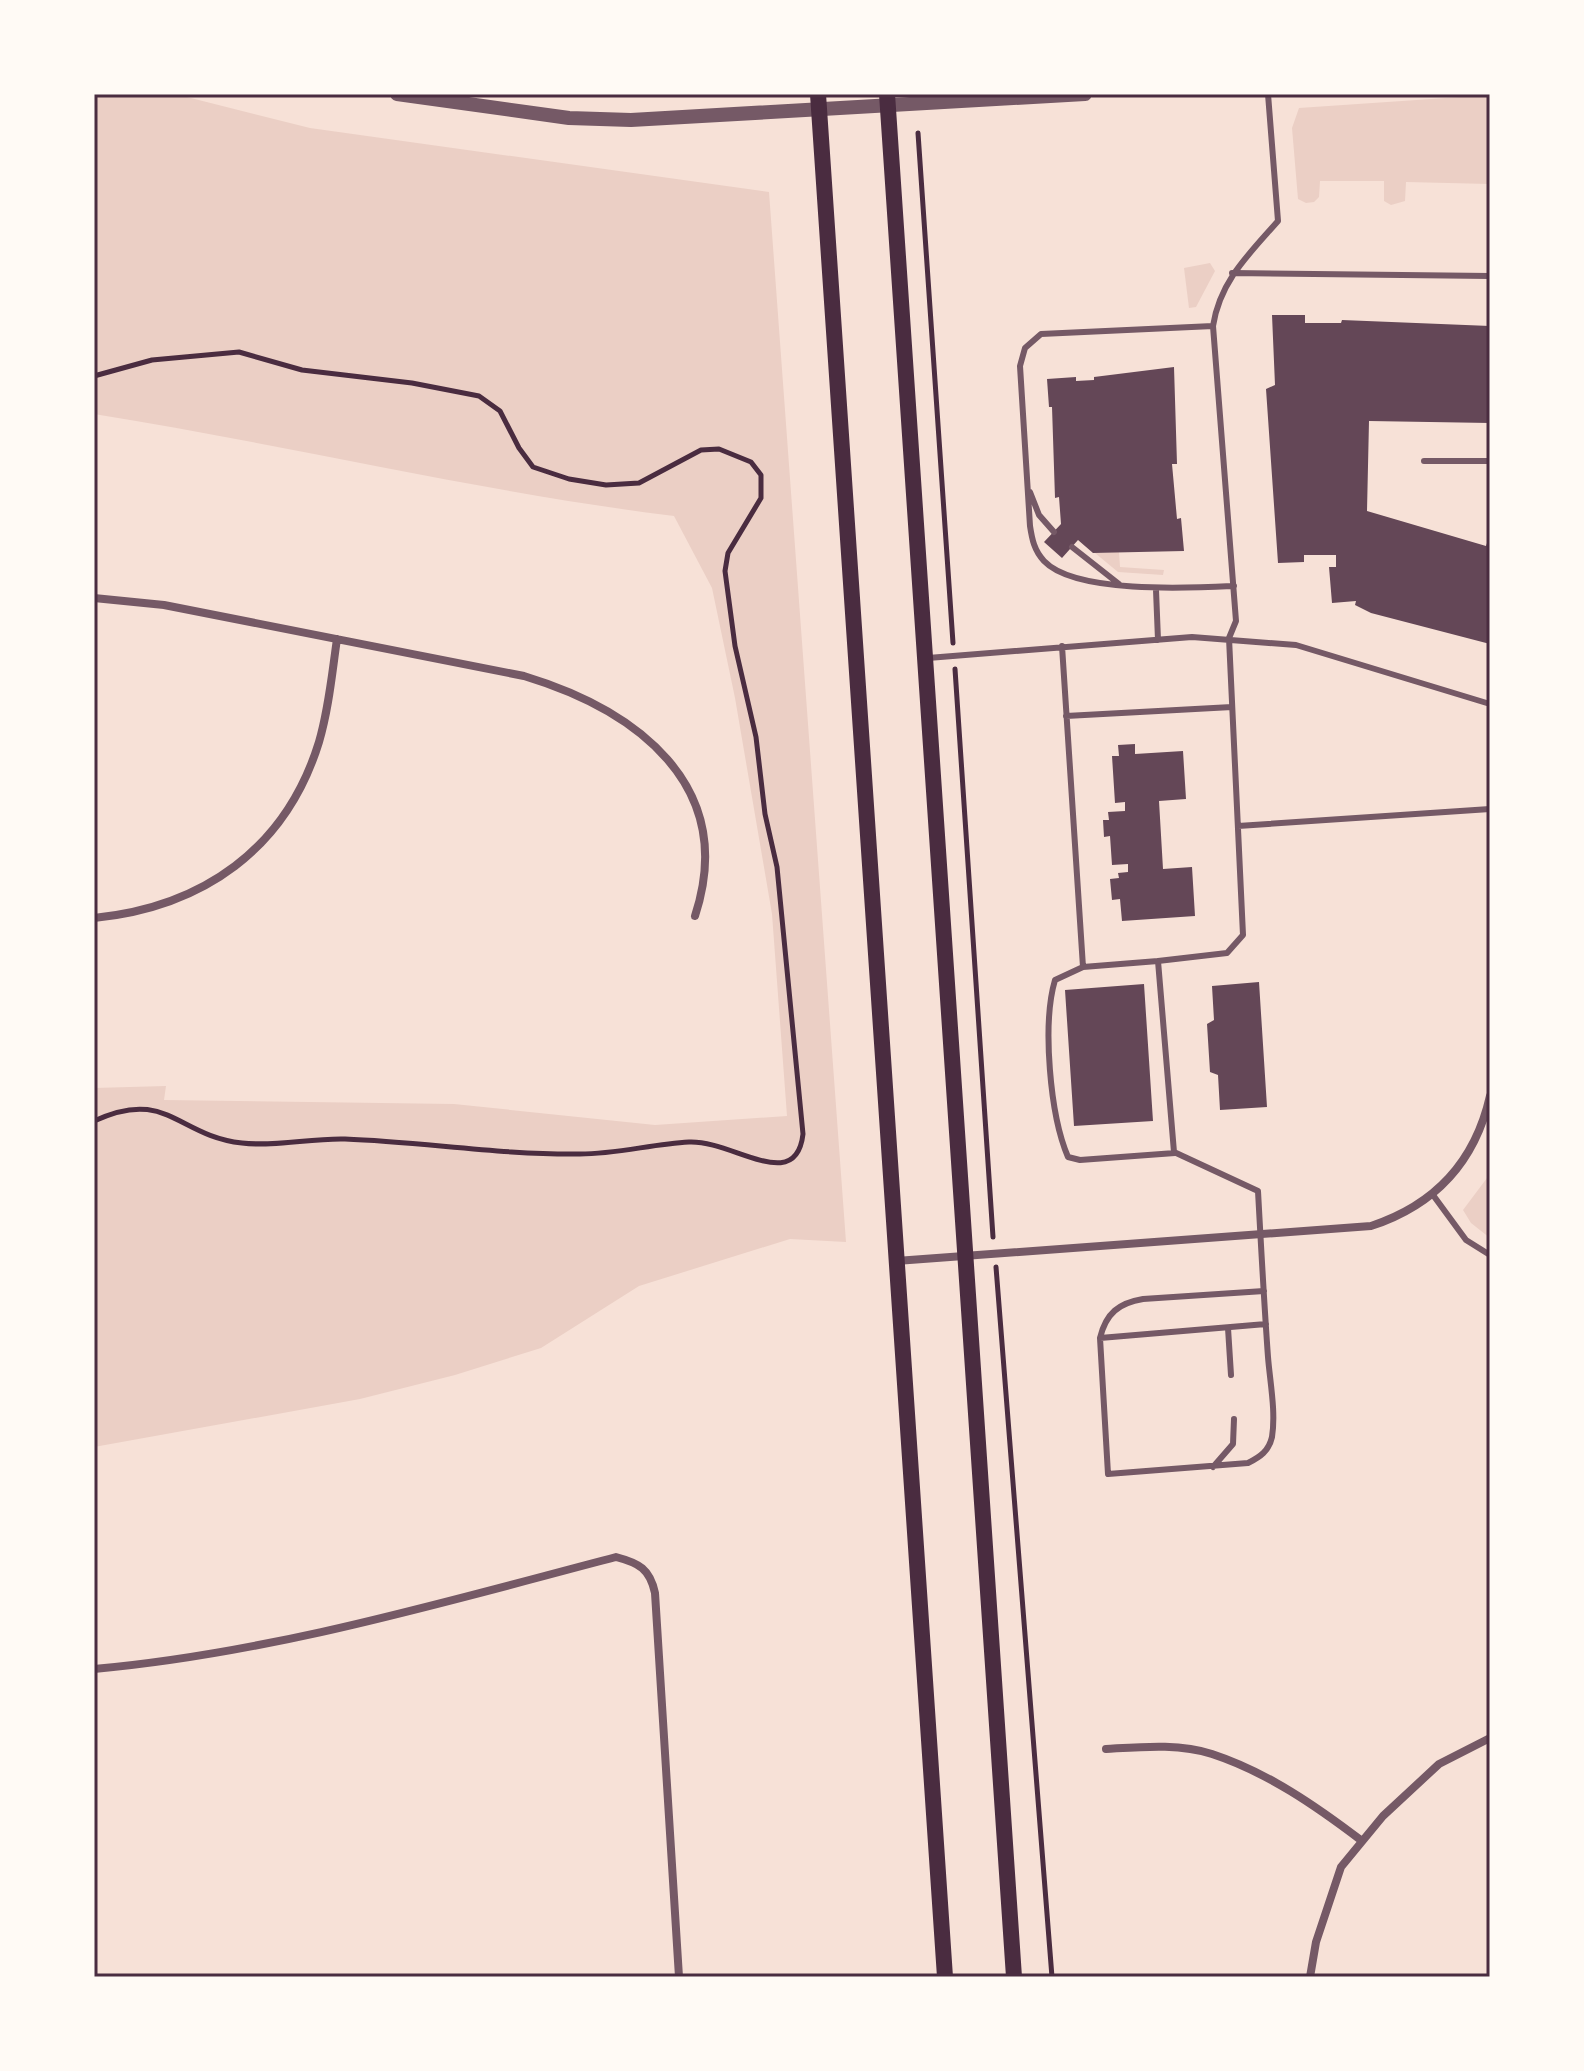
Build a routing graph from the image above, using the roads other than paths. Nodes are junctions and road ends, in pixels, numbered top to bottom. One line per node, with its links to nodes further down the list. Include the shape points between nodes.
1 (397, 94): 5 (street, via 569,118 631,120)
2 (1085, 94): 4 (street)
3 (1268, 94): 6 (lane, via 1278,221)
4 (887, 100): 5 (street); 22 (main road)
5 (819, 103): 38 (main road)
6 (1232, 273): 7 (lane); 8 (lane)
7 (1490, 276)
8 (1213, 326): 11 (lane, via 1041,334 1025,348 1020,366); 15 (lane)
9 (1424, 461): 10 (lane)
10 (1490, 461)
11 (1028, 485): 12 (lane, via 1039,515); 14 (lane, via 1034,547 1045,563)
12 (1054, 532)
13 (1072, 547): 14 (lane)
14 (1121, 586): 16 (lane)
15 (1234, 586): 16 (lane); 18 (lane, via 1236,621)
16 (1156, 590): 20 (lane)
17 (94, 598): 19 (street, via 164,605)
18 (1229, 638): 20 (lane); 23 (lane, via 1296,645); 24 (lane)
19 (337, 639): 28 (street, via 524,676 604,706 634,728 661,751 699,812 706,868); 29 (street, via 319,742 287,813 266,839 238,866 199,889 159,907)
20 (1158, 640): 21 (lane)
21 (1062, 646): 22 (lane); 25 (lane)
22 (925, 658): 37 (main road)
23 (1490, 704)
24 (1232, 707): 25 (lane); 27 (lane)
25 (1066, 716): 31 (lane)
26 (1490, 809): 27 (lane)
27 (1238, 826): 30 (lane, via 1243,935 1236,946 1213,956)
28 (695, 916)
29 (94, 918)
30 (1158, 961): 31 (lane); 33 (lane)
31 (1083, 967): 33 (lane, via 1055,980 1048,1006 1056,1130 1068,1157)
32 (1490, 1096): 34 (street, via 1464,1161)
33 (1175, 1153): 35 (lane, via 1258,1191)
34 (1433, 1195): 35 (street, via 1371,1226); 36 (lane, via 1466,1240)
35 (1261, 1234): 37 (street); 39 (lane)
36 (1490, 1255)
37 (966, 1256): 38 (street); 52 (main road)
38 (895, 1261): 51 (main road)
39 (1264, 1291): 40 (lane); 42 (lane, via 1125,1302 1104,1322)
40 (1266, 1324): 41 (lane); 45 (lane, via 1269,1446 1248,1463)
41 (1228, 1328): 42 (lane); 43 (lane)
42 (1100, 1338): 45 (lane, via 1108,1474)
43 (1231, 1375)
44 (1234, 1419): 45 (lane, via 1233,1444)
45 (1213, 1467)
46 (94, 1669): 50 (street, via 309,1634 616,1557 638,1563 655,1593)
47 (1490, 1738): 49 (street, via 1439,1764)
48 (1106, 1749): 49 (street, via 1157,1746 1210,1753 1314,1804)
49 (1362, 1841): 53 (street, via 1341,1867)
50 (679, 1977)
51 (945, 1977)
52 (1014, 1977)
53 (1310, 1977)

